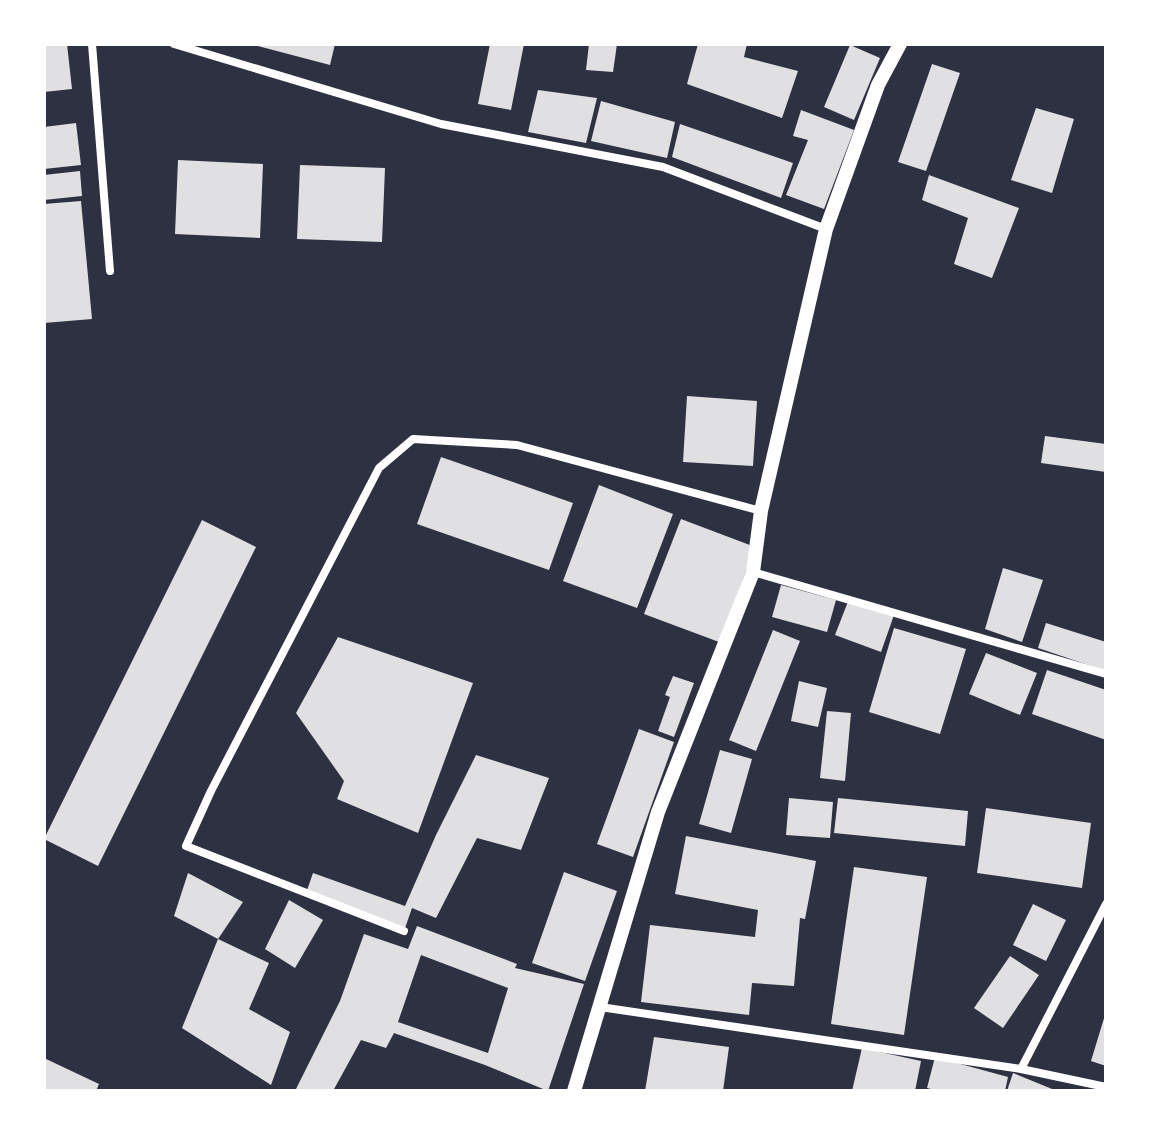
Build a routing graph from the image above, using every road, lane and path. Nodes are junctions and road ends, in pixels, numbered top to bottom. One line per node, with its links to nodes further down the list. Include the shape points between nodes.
1 (92, 44): 5 (street)
2 (174, 44): 4 (street, via 441,124 663,167)
3 (900, 44): 4 (street, via 878,85)
4 (826, 229): 6 (street)
5 (110, 271)
6 (761, 511): 7 (street); 10 (street, via 517,445 413,439 379,468 186,846)
7 (753, 572): 8 (street); 11 (street, via 658,812)
8 (1106, 674)
9 (1106, 904): 12 (street)
10 (404, 931)
11 (600, 1007): 12 (street); 14 (street)
12 (1021, 1069): 13 (street)
13 (1106, 1087)
14 (574, 1091)

